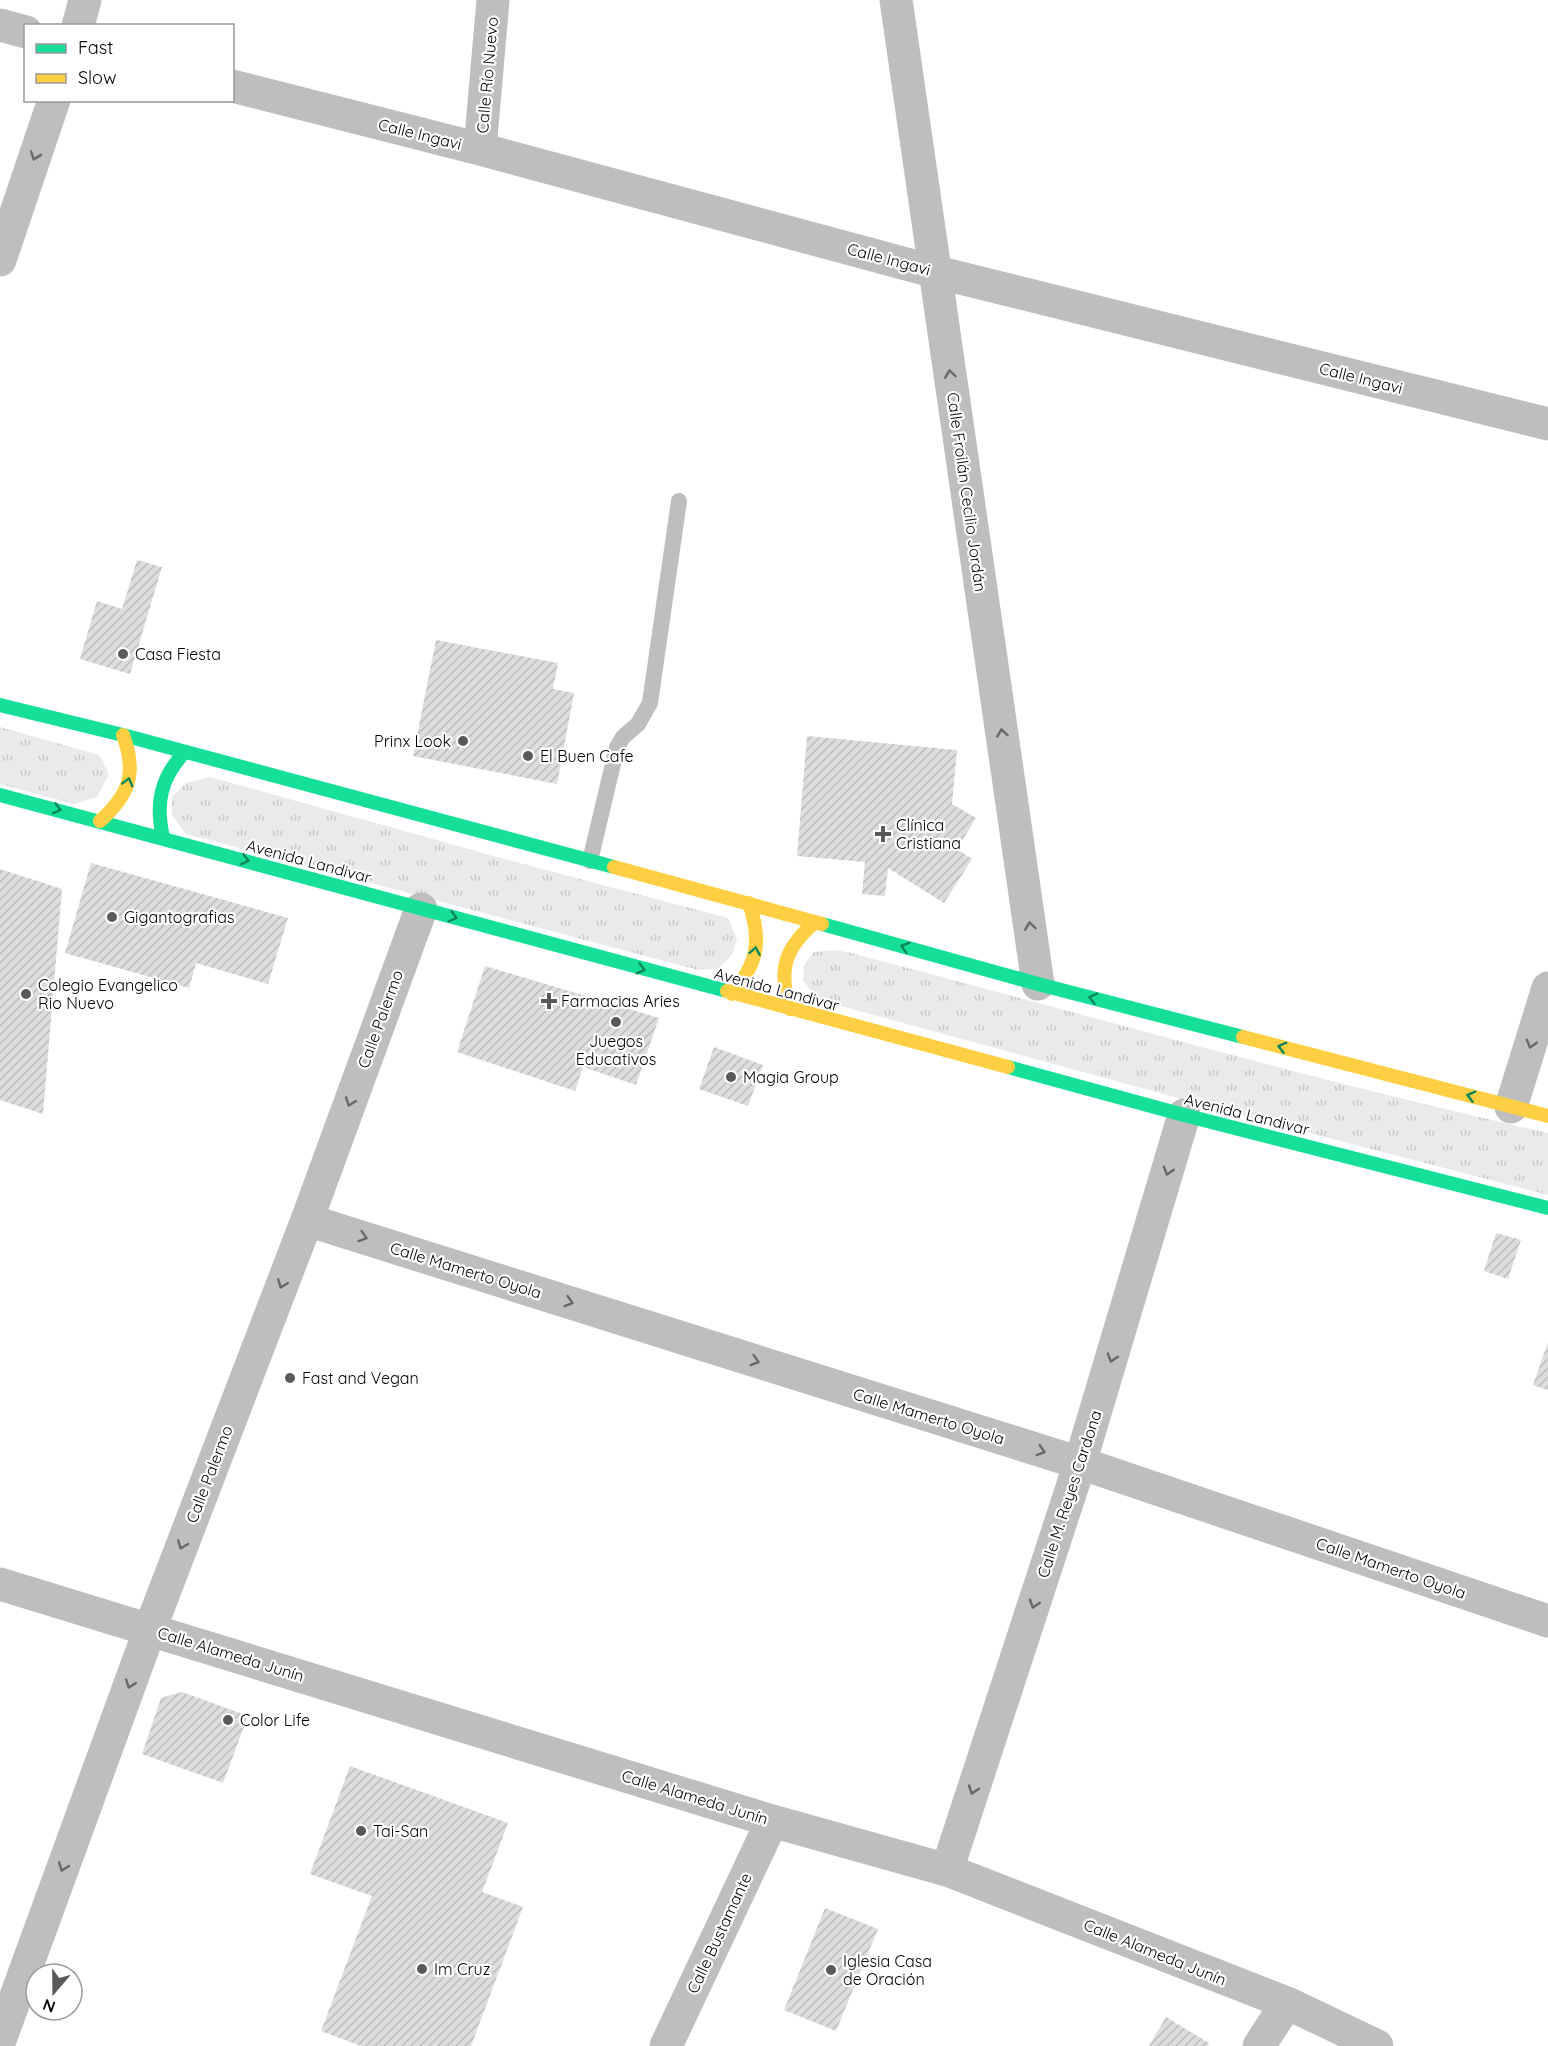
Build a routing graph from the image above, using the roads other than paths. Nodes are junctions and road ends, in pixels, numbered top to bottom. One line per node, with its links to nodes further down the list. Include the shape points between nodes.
1 (85, 0): 4 (street)
2 (493, 0): 9 (street, Calle Río Nuevo)
3 (896, 0): 11 (street, Calle Froilán Cecilio Jordán)
4 (79, 24)
5 (0, 25): 6 (street)
6 (24, 31)
7 (234, 87): 9 (street, Calle Ingavi)
8 (53, 102): 10 (street, one-way to 10)
9 (480, 149): 11 (street, Calle Ingavi)
10 (0, 260)
11 (936, 272): 12 (street, Calle Ingavi); 24 (street, Calle Froilán Cecilio Jordán, one-way to 11)
12 (1548, 424)
13 (679, 501): 20 (lane, via 650,703 617,747)
14 (0, 705): 15 (main road)
15 (123, 735): 16 (main road); 18 (main road, one-way to 15, via 118,804 130,783 130,750)
16 (185, 752): 19 (main road, via 174,762 159,791); 20 (main road)
17 (0, 795): 18 (main road, Avenida Landivar, one-way to 18)
18 (100, 821): 19 (main road, Avenida Landivar)
19 (163, 837): 22 (main road, Avenida Landivar, one-way to 22)
20 (590, 861): 21 (main road)
21 (749, 903): 23 (main road); 26 (main road, one-way to 21, via 752,967 757,951 755,919)
22 (421, 909): 26 (main road, Avenida Landivar, one-way to 26); 32 (street, Calle Palermo, one-way to 32)
23 (815, 922): 24 (main road, one-way to 23); 27 (main road, via 802,932 785,960 782,977)
24 (1038, 984): 28 (main road, one-way to 24)
25 (1548, 988): 28 (street, one-way to 28)
26 (732, 994): 27 (main road, Avenida Landivar)
27 (790, 1009): 29 (main road, Avenida Landivar)
28 (1511, 1107): 30 (main road)
29 (1184, 1115): 31 (main road, Avenida Landivar); 33 (street, Calle M. Reyes Cardona, one-way to 33)
30 (1548, 1116)
31 (1548, 1208)
32 (307, 1220): 33 (street, Calle Mamerto Oyola, one-way to 33); 36 (street, Calle Palermo, one-way to 36)
33 (1080, 1463): 35 (street, Calle Mamerto Oyola); 38 (street, Calle M. Reyes Cardona, one-way to 38)
34 (0, 1584): 36 (street, Calle Alameda Junín)
35 (1548, 1621)
36 (150, 1629): 37 (street, Calle Alameda Junín); 40 (street, Calle Palermo, one-way to 40)
37 (772, 1821): 38 (street, Calle Alameda Junín); 41 (street, Calle Bustamante)
38 (947, 1870): 39 (street, Calle Alameda Junín)
39 (1287, 2003): 42 (street); 43 (street, Calle Alameda Junín)
40 (0, 2040)
41 (666, 2046)
42 (1259, 2046)
43 (1377, 2046)

